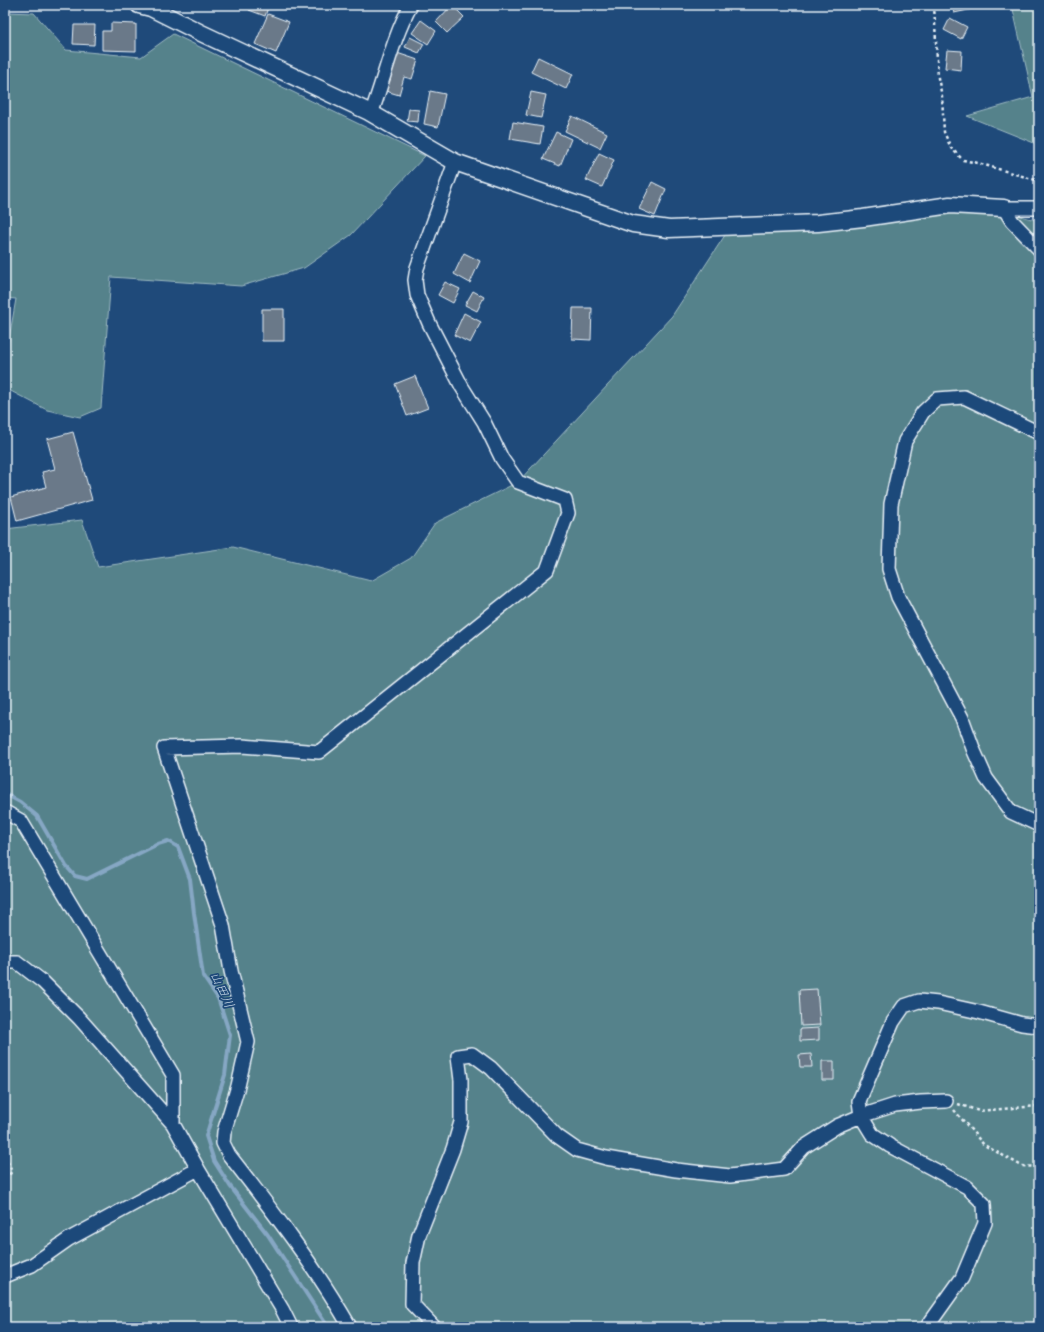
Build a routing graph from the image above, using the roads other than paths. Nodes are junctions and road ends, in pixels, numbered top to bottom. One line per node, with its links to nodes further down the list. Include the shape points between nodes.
1 (139, 5): 3 (street, via 151,8)
2 (411, 5): 3 (street, via 395,40)
3 (372, 114): 4 (street)
4 (455, 162): 5 (street, via 633,224 669,229 818,224 950,205); 19 (street, via 417,268 417,295 462,387 484,422 502,459 518,482 565,500 568,513 547,570 319,752 242,746 164,748 223,925 248,1042 223,1143 229,1155 284,1227)
5 (1004, 208): 6 (street); 7 (street, via 1012,221)
6 (1039, 208)
7 (1039, 249)
8 (1039, 432): 10 (street, via 964,397 937,399 923,412 905,441 891,504 889,569 898,597 962,718 986,778 1012,812)
9 (5, 812): 15 (street, via 21,821 173,1075)
10 (1039, 825)
11 (5, 962): 15 (street, via 17,962 43,982 79,1018)
12 (1039, 1026): 14 (street, via 938,1003 919,1001 904,1006 893,1022 859,1101)
13 (946, 1101): 14 (street, via 895,1106)
14 (861, 1116): 20 (street, via 837,1126 804,1147 784,1169 730,1176 676,1170 606,1158 577,1150 557,1136 491,1068 472,1054 458,1056 461,1122 419,1235 413,1263 412,1304); 21 (street, via 872,1134 967,1187 984,1204 985,1223 962,1278)
15 (173, 1124): 16 (street)
16 (198, 1169): 17 (street, via 69,1239 32,1265); 18 (street)
17 (5, 1276)
18 (290, 1327)
19 (350, 1327)
20 (434, 1327)
21 (927, 1327)

